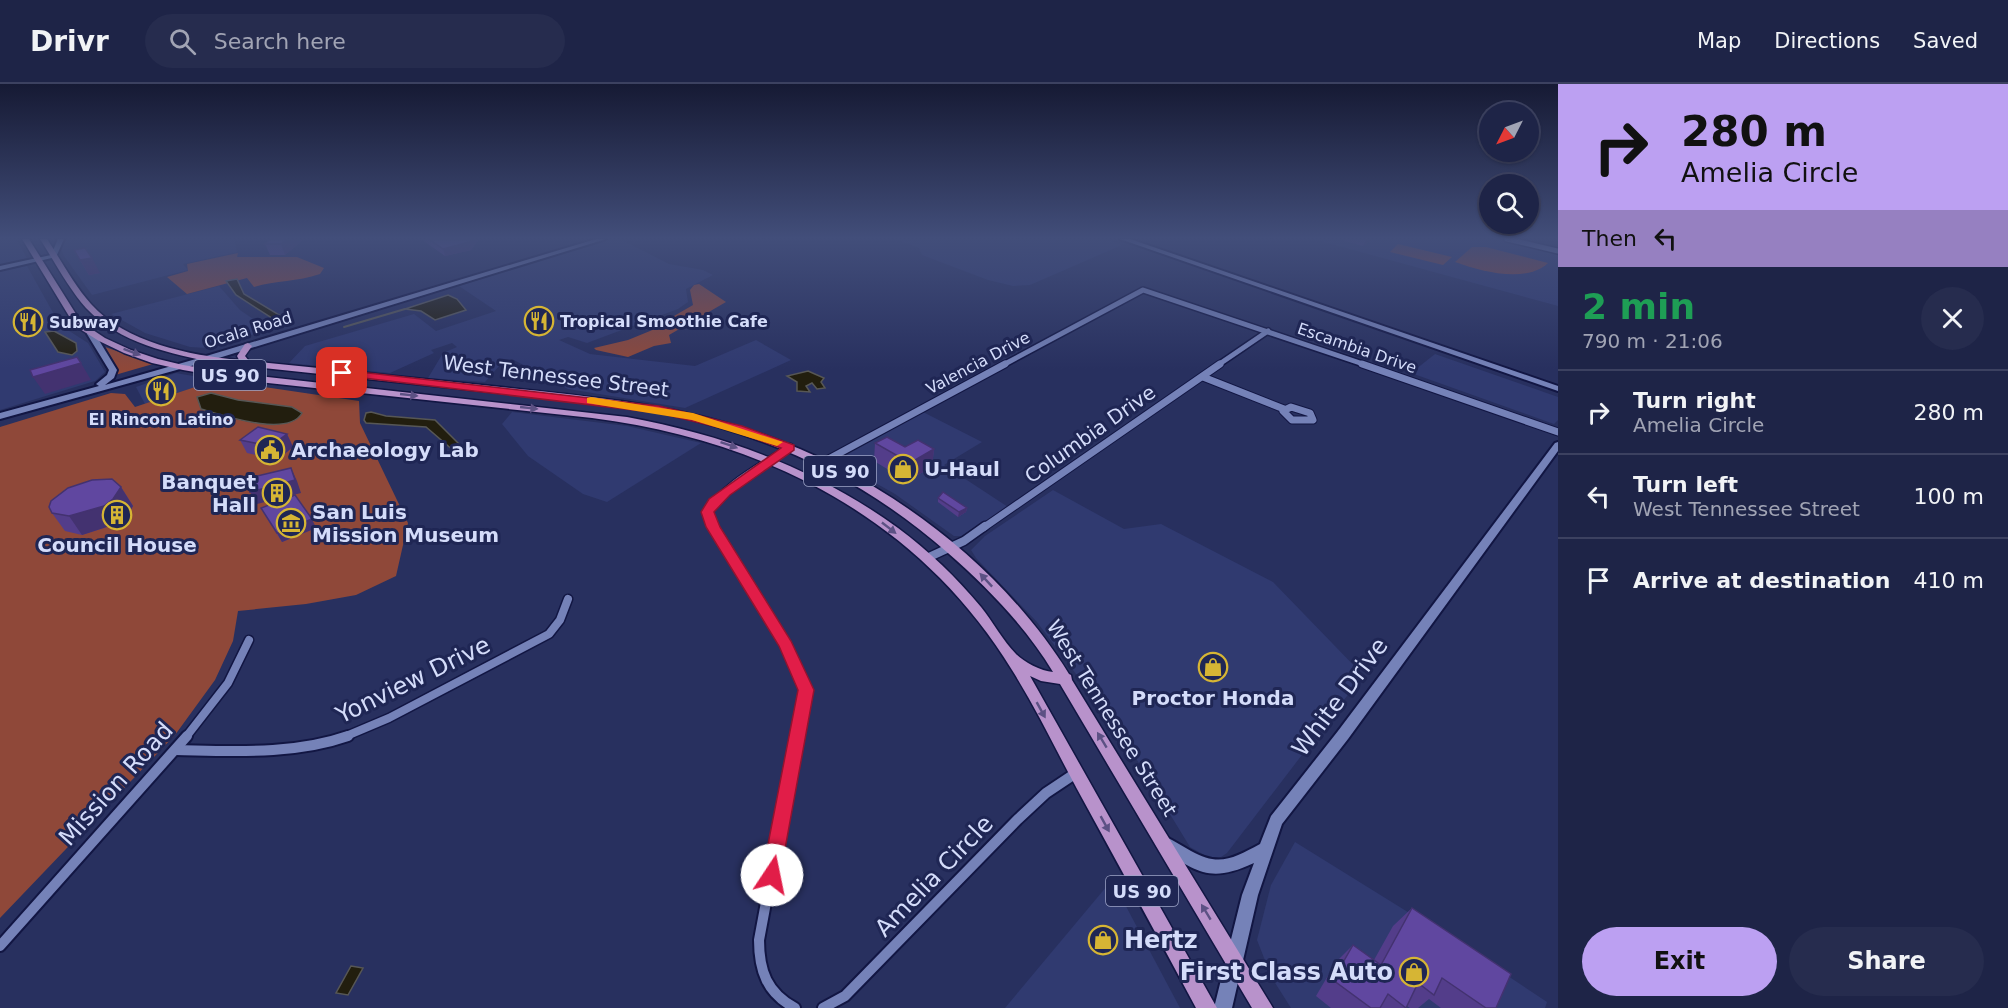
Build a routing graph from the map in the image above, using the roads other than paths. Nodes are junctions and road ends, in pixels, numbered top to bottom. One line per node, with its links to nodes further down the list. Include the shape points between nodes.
1 (50, 282): 8 (main road, West Tennessee Street / US 90)
2 (72, 282): 6 (main road, West Tennessee Street / US 90)
3 (446, 282): 11 (main road, Ocala Road)
4 (454, 282): 11 (main road, Ocala Road)
5 (1248, 282): 22 (main road)
6 (78, 290): 8 (main road); 9 (main road, West Tennessee Street / US 90)
7 (1146, 290): 12 (street, Escambia Drive); 34 (street, Valencia Drive)
8 (58, 295): 10 (main road, West Tennessee Street / US 90)
9 (92, 309): 10 (main road); 15 (main road, West Tennessee Street / US 90, via 137,337)
10 (70, 315): 13 (main road, West Tennessee Street / US 90)
11 (306, 325): 14 (main road, Ocala Road); 15 (main road, Ocala Road)
12 (1268, 331): 20 (street, Columbia Drive); 30 (street, Escambia Drive)
13 (90, 334): 18 (main road, West Tennessee Street / US 90, one-way to 18, via 128,351); 23 (main road, via 113,371)
14 (248, 346): 16 (main road, Ocala Road); 17 (main road, via 241,356)
15 (195, 356): 16 (main road, West Tennessee Street / US 90); 18 (main road, Ocala Road)
16 (206, 359): 17 (main road, West Tennessee Street / US 90); 18 (main road, Ocala Road)
17 (246, 363): 19 (main road, West Tennessee Street / US 90)
18 (176, 365): 21 (main road, West Tennessee Street / US 90); 23 (main road, Ocala Road)
19 (364, 375): 21 (main road); 24 (main road, West Tennessee Street / US 90)
20 (1203, 377): 25 (street); 35 (street, Columbia Drive)
21 (351, 389): 26 (main road, West Tennessee Street / US 90, one-way to 26)
22 (1558, 389)
23 (88, 391): 28 (main road, Ocala Road)
24 (580, 399): 26 (main road); 27 (main road, West Tennessee Street / US 90)
25 (1284, 409)
26 (569, 412): 29 (main road, West Tennessee Street / US 90)
27 (684, 415): 29 (main road); 32 (main road, West Tennessee Street / US 90)
28 (0, 417)
29 (647, 423): 33 (main road, West Tennessee Street / US 90, one-way to 33)
30 (1558, 432)
31 (1558, 445): 44 (main road, White Drive, via 1344,735 1298,789 1273,827)
32 (790, 447): 33 (street); 34 (main road, West Tennessee Street / US 90)
33 (772, 460): 36 (main road, West Tennessee Street / US 90, one-way to 36, via 852,501); 47 (street, via 720,497 708,512 713,527 786,645 806,690 759,949 762,977 769,990)
34 (823, 462): 35 (main road, West Tennessee Street / US 90, via 889,499)
35 (952, 547): 36 (street, Columbia Drive); 40 (main road, West Tennessee Street / US 90, one-way to 35, via 1019,614)
36 (927, 558): 39 (main road, West Tennessee Street / US 90, via 986,622)
37 (568, 599): 41 (street, Yonview Drive, via 549,634 352,735 315,745 281,748)
38 (249, 640): 41 (street, Mission Road, via 228,683)
39 (1012, 659): 40 (main road, via 1041,676); 42 (main road, West Tennessee Street / US 90, one-way to 42)
40 (1066, 679): 43 (main road, West Tennessee Street / US 90, one-way to 40)
41 (176, 750): 45 (street, Mission Road)
42 (1076, 773): 48 (street, Amelia Circle, via 1046,793 1017,820 845,996); 49 (main road, West Tennessee Street / US 90, one-way to 49)
43 (1165, 844): 44 (main road, via 1212,869 1236,866); 46 (main road, West Tennessee Street / US 90, one-way to 43)
44 (1266, 849): 46 (main road, White Drive, via 1250,895)
45 (0, 946)
46 (1236, 963): 50 (main road, White Drive); 51 (main road, West Tennessee Street / US 90)
47 (795, 1008)
48 (823, 1008)
49 (1207, 1008)
50 (1223, 1008)
51 (1263, 1008)

